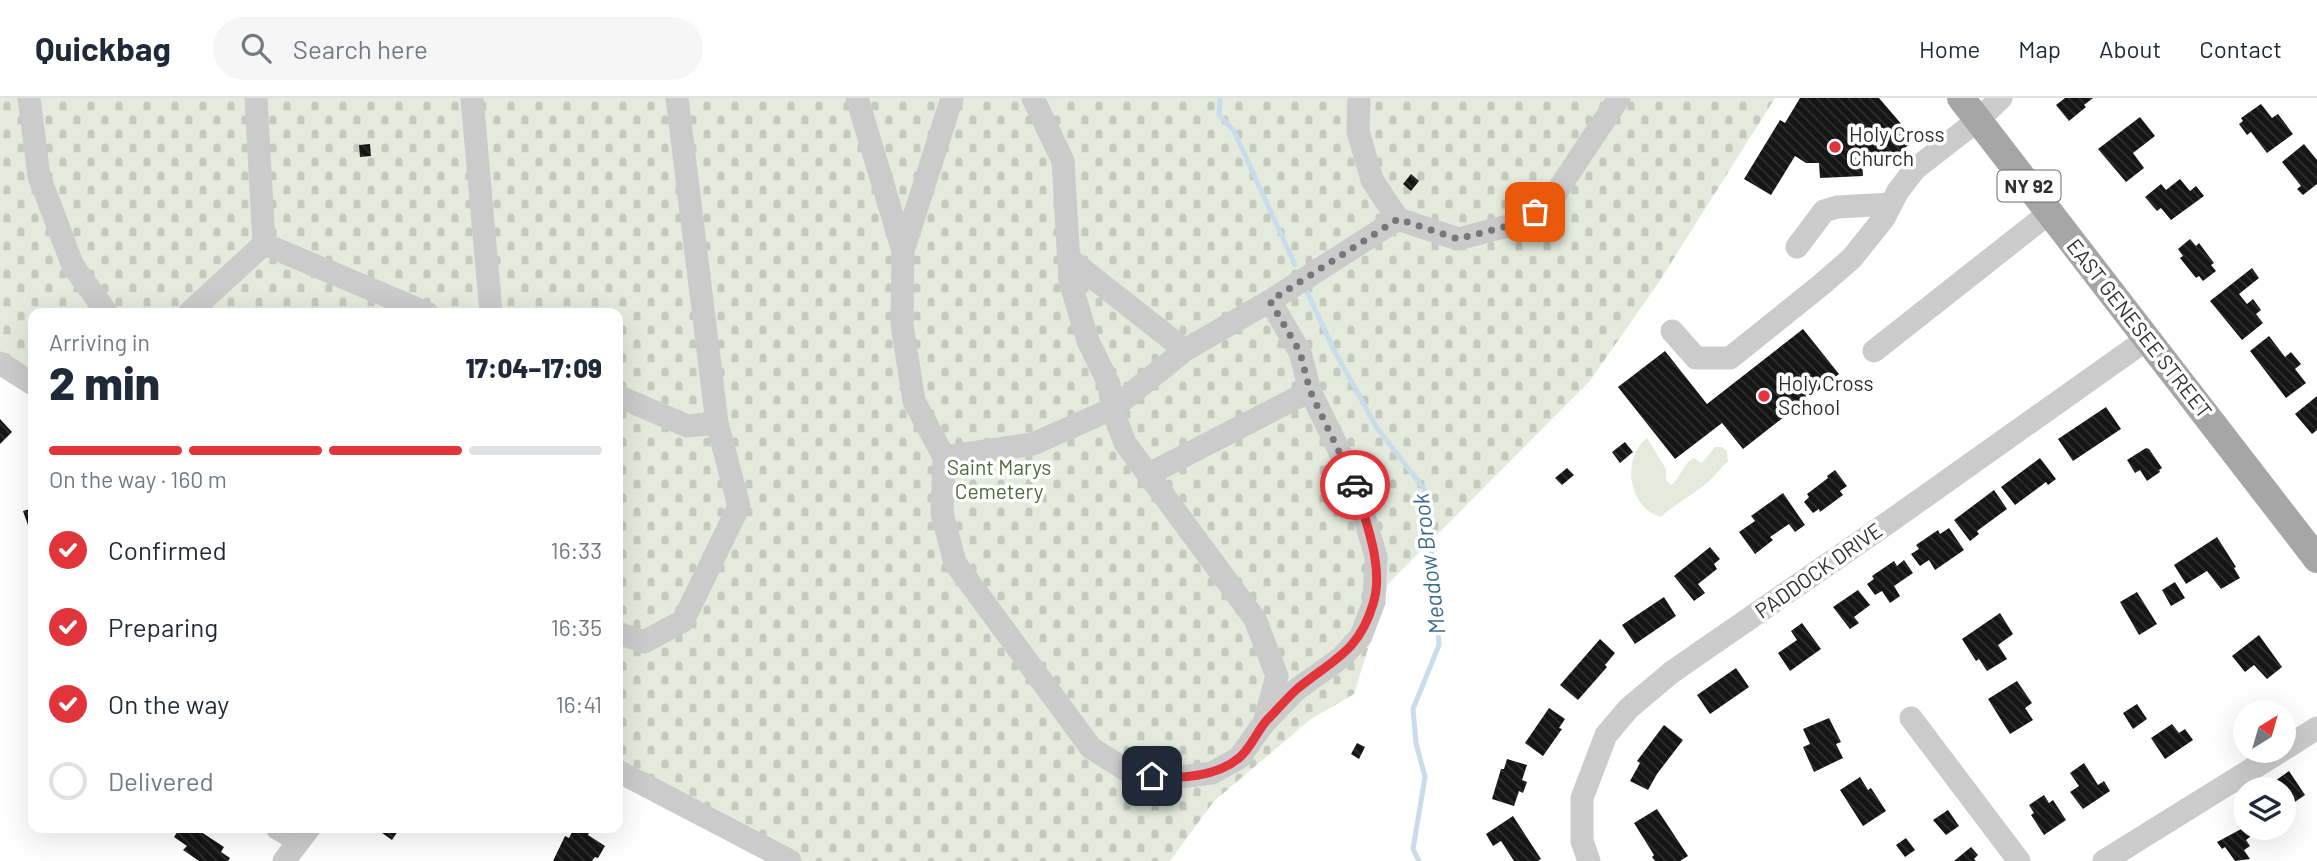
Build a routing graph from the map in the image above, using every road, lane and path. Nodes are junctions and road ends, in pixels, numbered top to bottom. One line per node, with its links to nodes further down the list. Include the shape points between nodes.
1 (29, 98): 20 (street, via 40,176 73,266)
2 (256, 98): 15 (street)
3 (472, 98): 23 (street)
4 (677, 98): 33 (street)
5 (857, 98): 17 (street)
6 (952, 98): 17 (street)
7 (1033, 98): 18 (street, via 1063,161)
8 (1359, 98): 14 (street, via 1358,131 1372,180)
9 (1619, 98): 14 (street, via 1550,202 1519,223 1458,239)
10 (2001, 98): 11 (street)
11 (1970, 109): 12 (street, via 1915,169); 13 (main road, EAST GENESEE STREET / NY 92)
12 (1891, 204): 16 (street, via 1824,211); 24 (street, via 1852,258 1730,358 1696,358)
13 (2049, 213): 25 (main road, EAST GENESEE STREET / NY 92); 27 (street)
14 (1398, 219): 19 (street)
15 (264, 244): 21 (street); 22 (street)
16 (1797, 247)
17 (903, 251): 34 (street, via 902,325 914,401)
18 (1068, 258): 26 (street); 32 (street, via 1070,281 1088,341 1109,383)
19 (1270, 301): 26 (street); 30 (street, via 1300,352)
20 (103, 308)
21 (194, 308)
22 (415, 308)
23 (491, 308)
24 (1672, 331)
25 (2147, 339): 36 (main road, EAST GENESEE STREET / NY 92); 48 (street, PADDOCK DRIVE, via 1672,672 1629,708 1606,735 1581,798 1582,841)
26 (1185, 350): 32 (street)
27 (1874, 351)
28 (0, 363): 29 (street)
29 (28, 381)
30 (1310, 391): 35 (street); 40 (street, via 1354,481 1376,557 1374,602 1361,636 1342,657 1296,690)
31 (623, 398): 33 (street, via 687,426)
32 (1112, 409): 34 (street, via 1033,444); 35 (street, via 1125,443)
33 (717, 423): 38 (street, via 739,506 684,621 645,642)
34 (944, 457): 40 (street, via 942,513 955,563 1091,748 1133,774 1172,778 1212,773 1239,758)
35 (1149, 474): 40 (street, via 1255,619 1277,676)
36 (2308, 535): 37 (main road, EAST GENESEE STREET / NY 92)
37 (2317, 559)
38 (623, 635)
39 (1911, 718): 49 (street)
40 (1264, 723)
41 (2317, 729): 42 (street)
42 (2296, 742)
43 (2262, 763): 50 (street)
44 (623, 774): 47 (street)
45 (304, 835): 46 (street)
46 (284, 861)
47 (790, 861)
48 (1589, 861)
49 (2019, 861)
50 (2104, 861)

